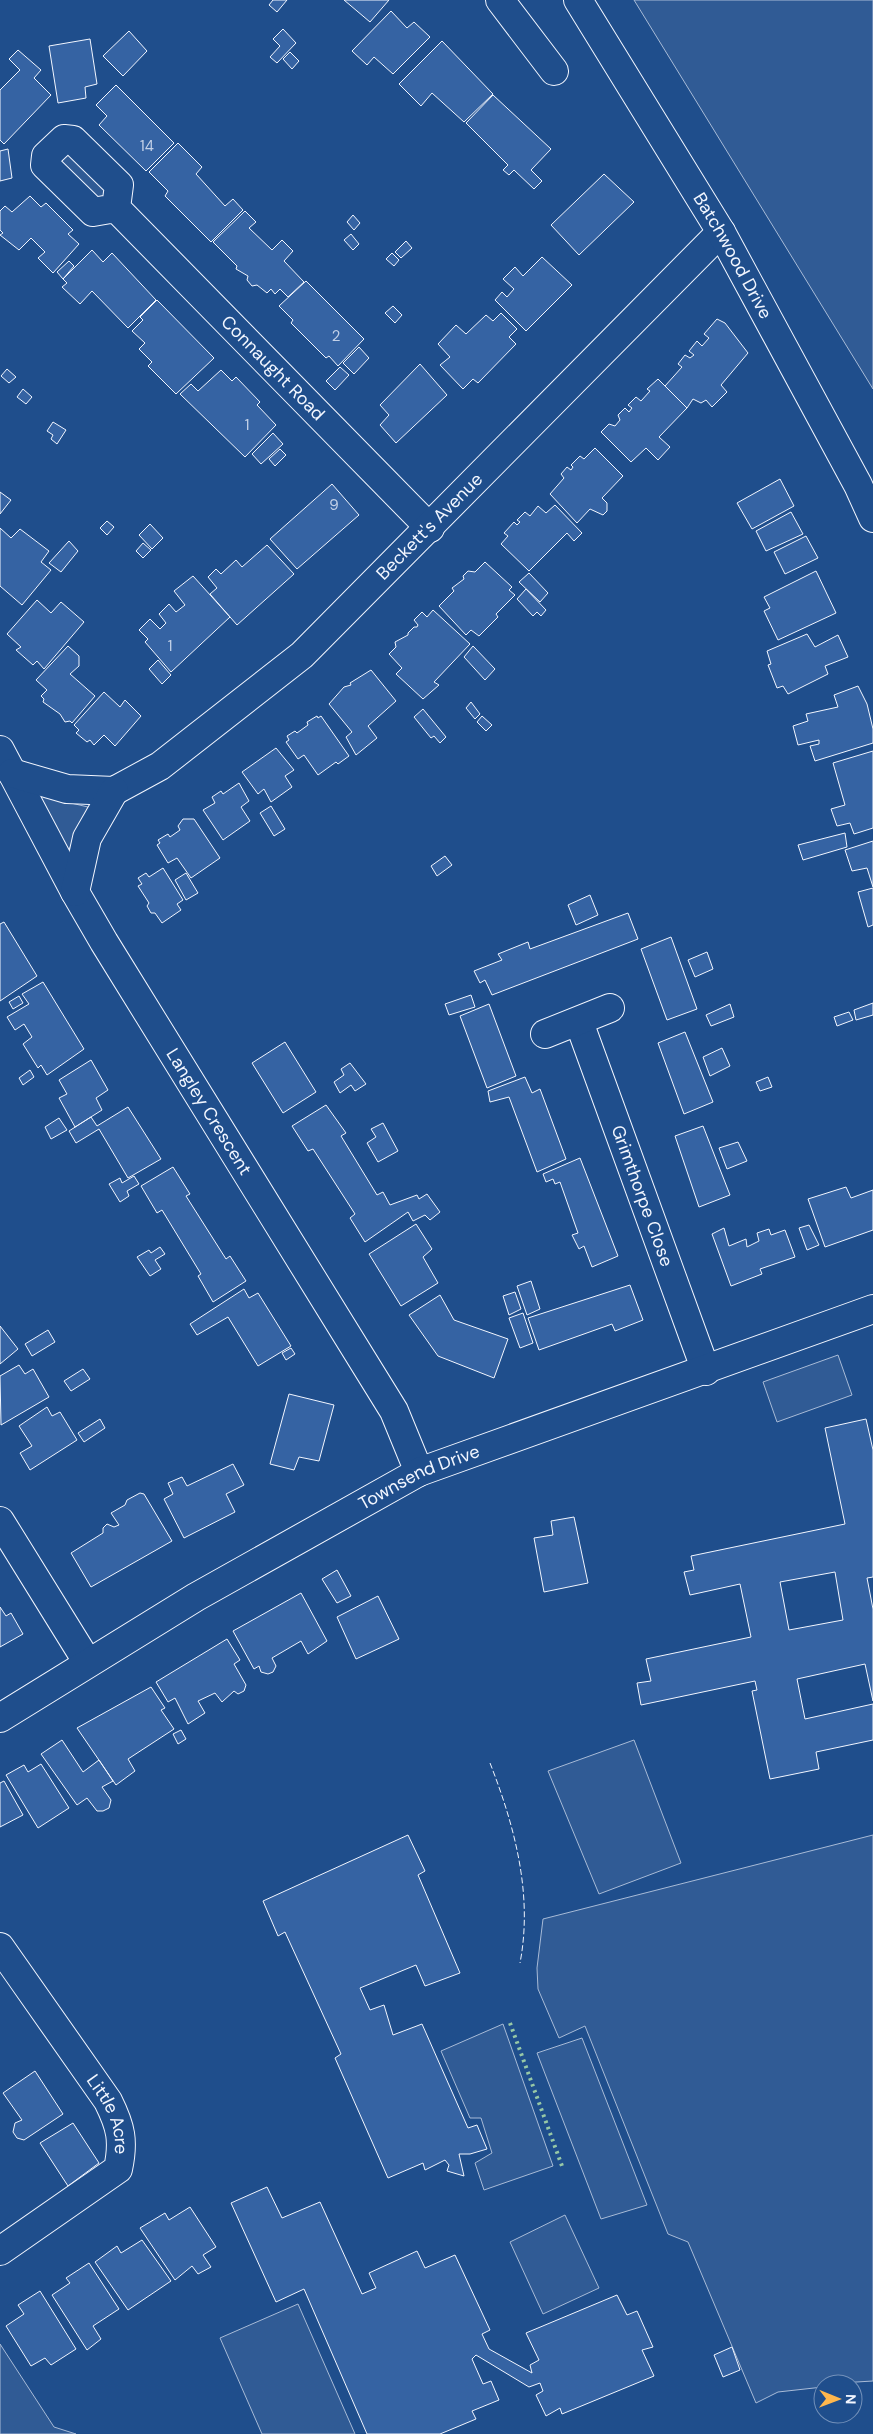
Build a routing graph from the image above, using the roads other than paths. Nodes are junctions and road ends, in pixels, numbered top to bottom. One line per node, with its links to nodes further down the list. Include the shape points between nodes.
1 (502, 0): 3 (street)
2 (578, 0): 5 (street, Batchwood Drive)
3 (554, 71)
4 (116, 208): 8 (street, Connaught Road)
5 (721, 232): 6 (street, Batchwood Drive); 8 (street, Beckett's Avenue)
6 (865, 483): 7 (street, Batchwood Drive)
7 (873, 518)
8 (430, 528): 10 (street, Beckett's Avenue, via 302,655 160,766)
9 (6, 762): 10 (street, via 67,789); 11 (street, Langley Crescent)
10 (114, 791): 11 (street, via 87,838)
11 (75, 892): 17 (street, Langley Crescent, via 394,1411)
12 (610, 1008): 13 (street)
13 (579, 1022): 14 (street); 16 (street, Grimthorpe Close)
14 (545, 1034)
15 (873, 1309): 16 (street, Townsend Drive)
16 (706, 1371): 17 (street, Townsend Drive)
17 (419, 1472): 19 (street, Townsend Drive, via 196,1597)
18 (0, 1521): 19 (street)
19 (88, 1662): 20 (street, Townsend Drive)
20 (0, 1718)
21 (0, 1947): 22 (street, Little Acre, via 108,2101 120,2124 122,2150 118,2169)
22 (0, 2250)

